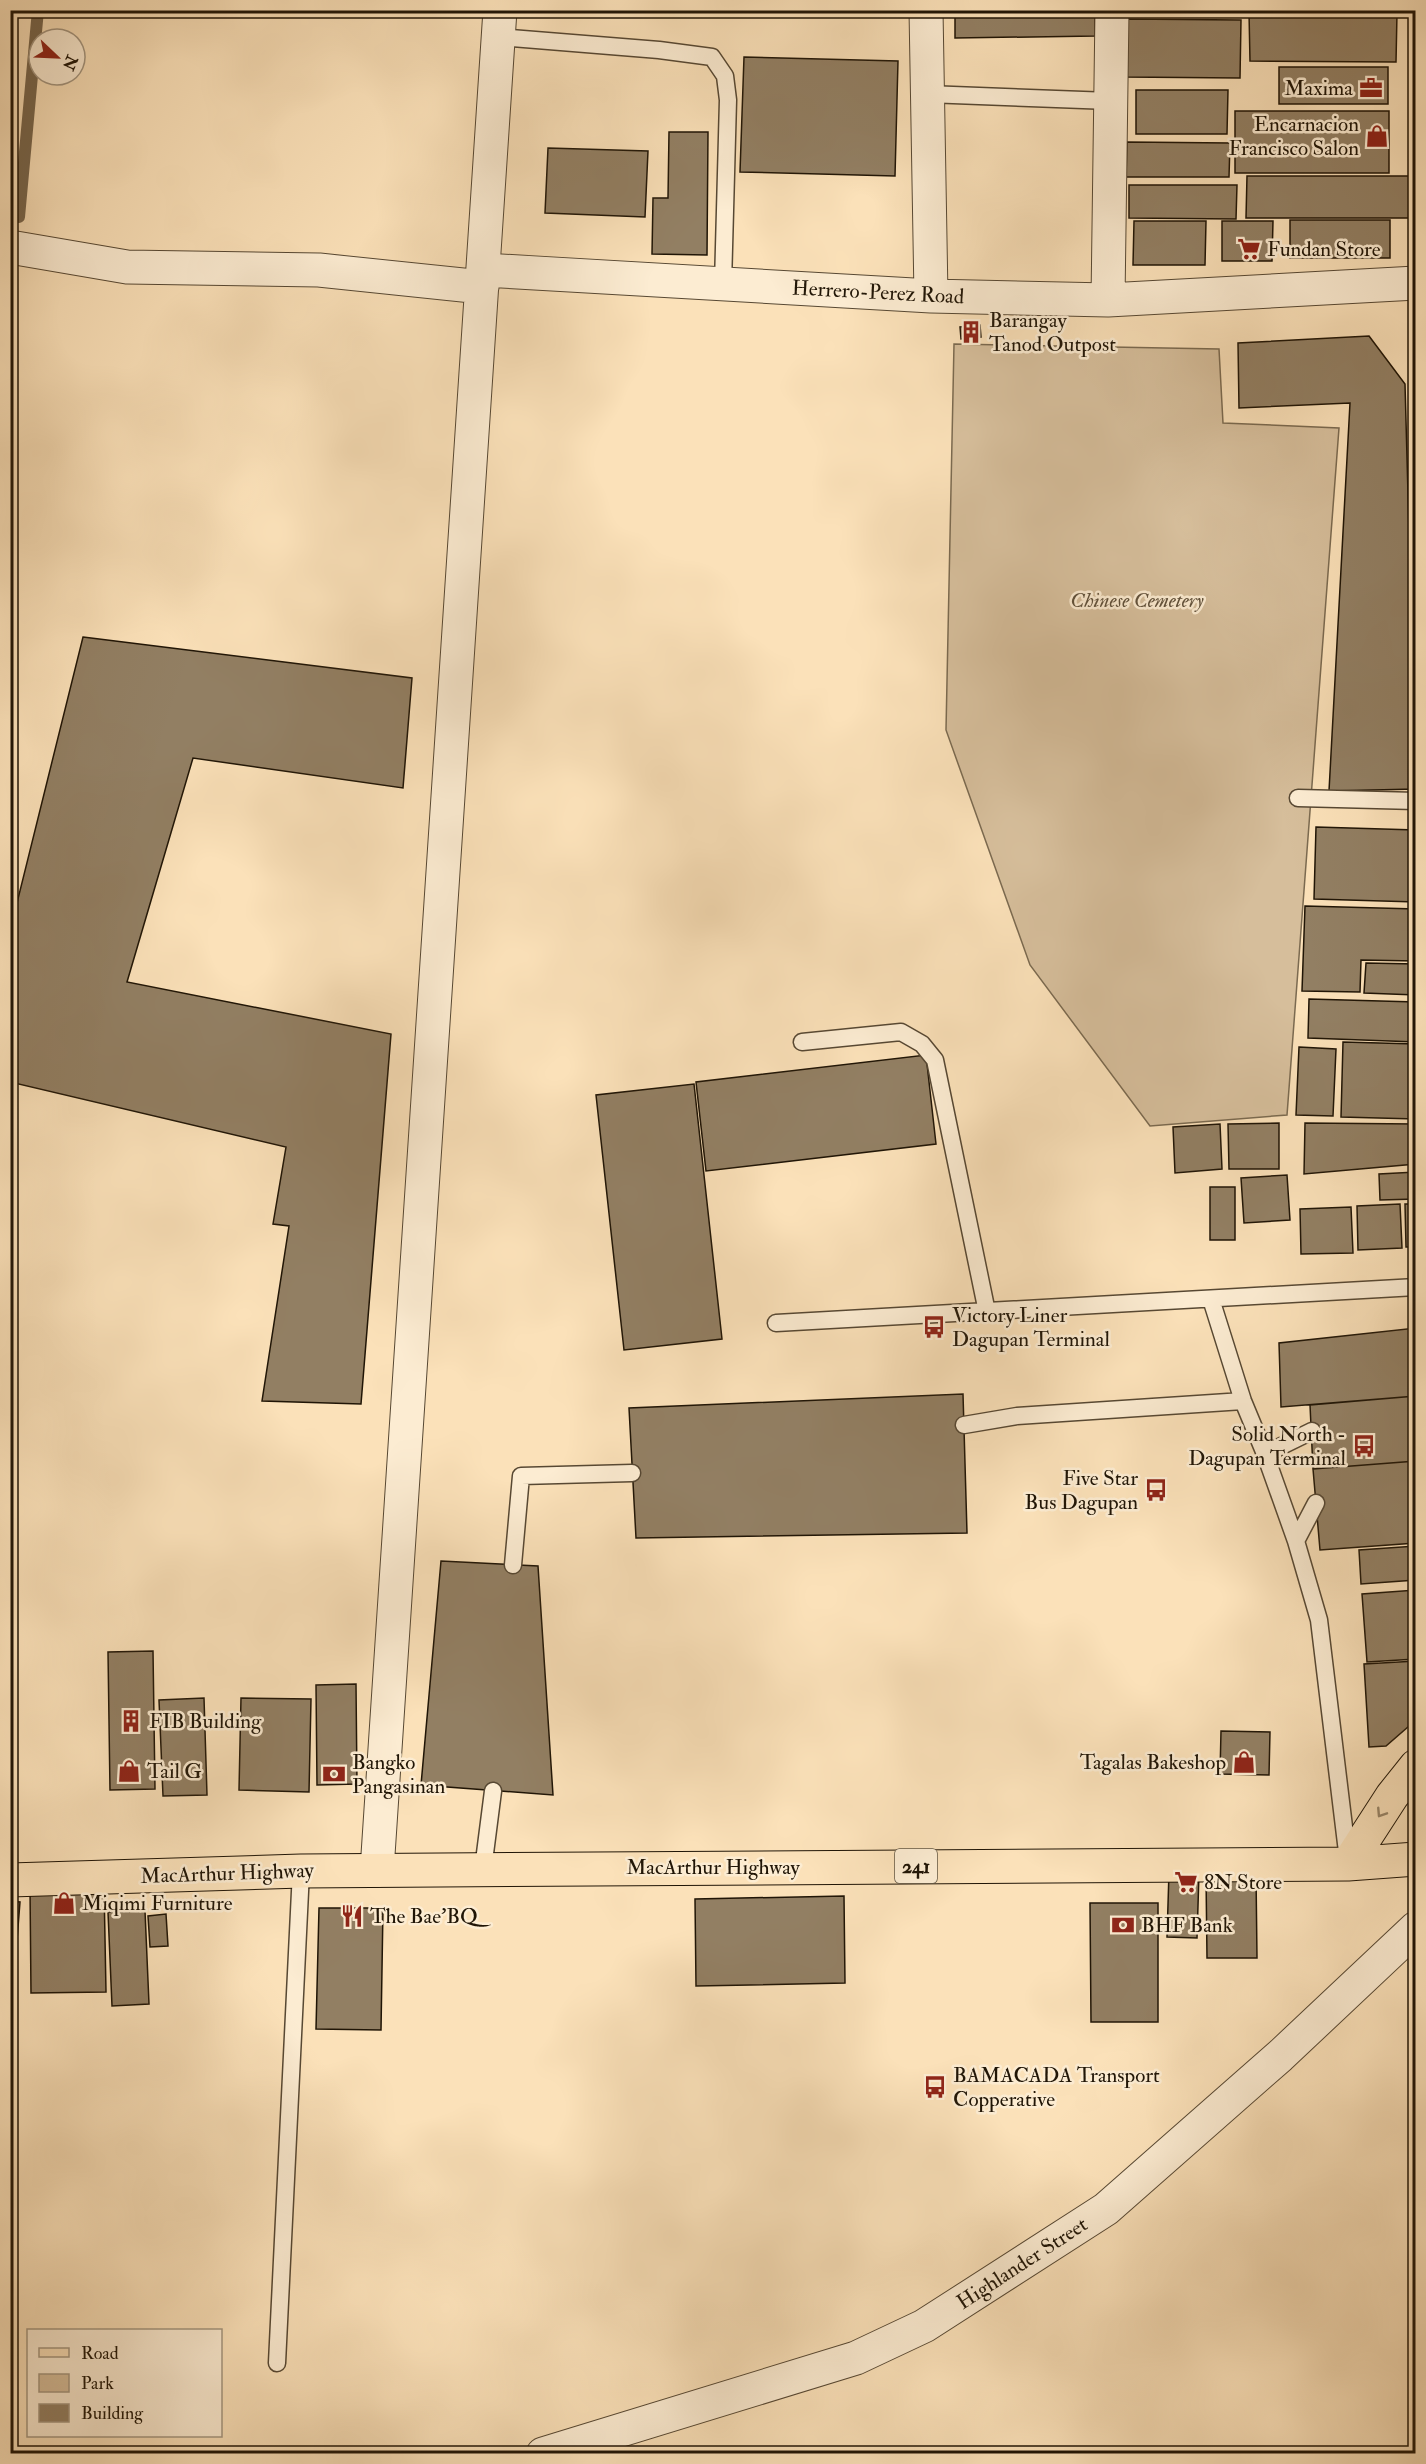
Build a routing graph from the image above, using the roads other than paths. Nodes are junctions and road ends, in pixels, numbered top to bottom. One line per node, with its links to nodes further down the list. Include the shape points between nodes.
1 (926, 10): 4 (street)
2 (1112, 10): 5 (street)
3 (500, 24): 7 (street); 9 (lane, via 712,57 725,76 728,100)
4 (927, 93): 5 (lane); 10 (street)
5 (1110, 101): 11 (street)
6 (10, 247): 7 (street, Herrero-Perez Road, via 128,267)
7 (483, 278): 9 (street, Herrero-Perez Road); 32 (street)
8 (1416, 283): 11 (street, Herrero-Perez Road)
9 (723, 284): 10 (street, Herrero-Perez Road)
10 (931, 296): 11 (street, Herrero-Perez Road)
11 (1108, 300)
12 (1298, 798): 13 (lane)
13 (1416, 801)
14 (802, 1042): 17 (lane, via 901,1032 922,1044 935,1060)
15 (1416, 1287): 16 (lane)
16 (1211, 1299): 17 (lane); 19 (lane)
17 (987, 1312): 18 (lane)
18 (776, 1323)
19 (1243, 1401): 20 (lane, via 1017,1416); 22 (lane)
20 (964, 1425)
21 (1312, 1431): 22 (lane)
22 (1265, 1454): 25 (lane)
23 (632, 1473): 26 (lane, via 521,1476)
24 (1316, 1503): 25 (lane)
25 (1296, 1540): 30 (lane, via 1319,1620)
26 (513, 1565)
27 (1416, 1766): 30 (main road, one-way to 30)
28 (493, 1791): 31 (lane)
29 (1416, 1859): 30 (main road, MacArthur Highway / 241)
30 (1348, 1864): 31 (main road, MacArthur Highway / 241)
31 (483, 1869): 32 (main road, MacArthur Highway / 241)
32 (377, 1870): 33 (main road, MacArthur Highway / 241)
33 (301, 1871): 34 (main road, MacArthur Highway / 241); 36 (lane)
34 (10, 1880)
35 (1416, 1928): 37 (street, Highlander Street, via 1280,2056 1106,2209 924,2326 856,2358)
36 (277, 2364)
37 (543, 2454)

